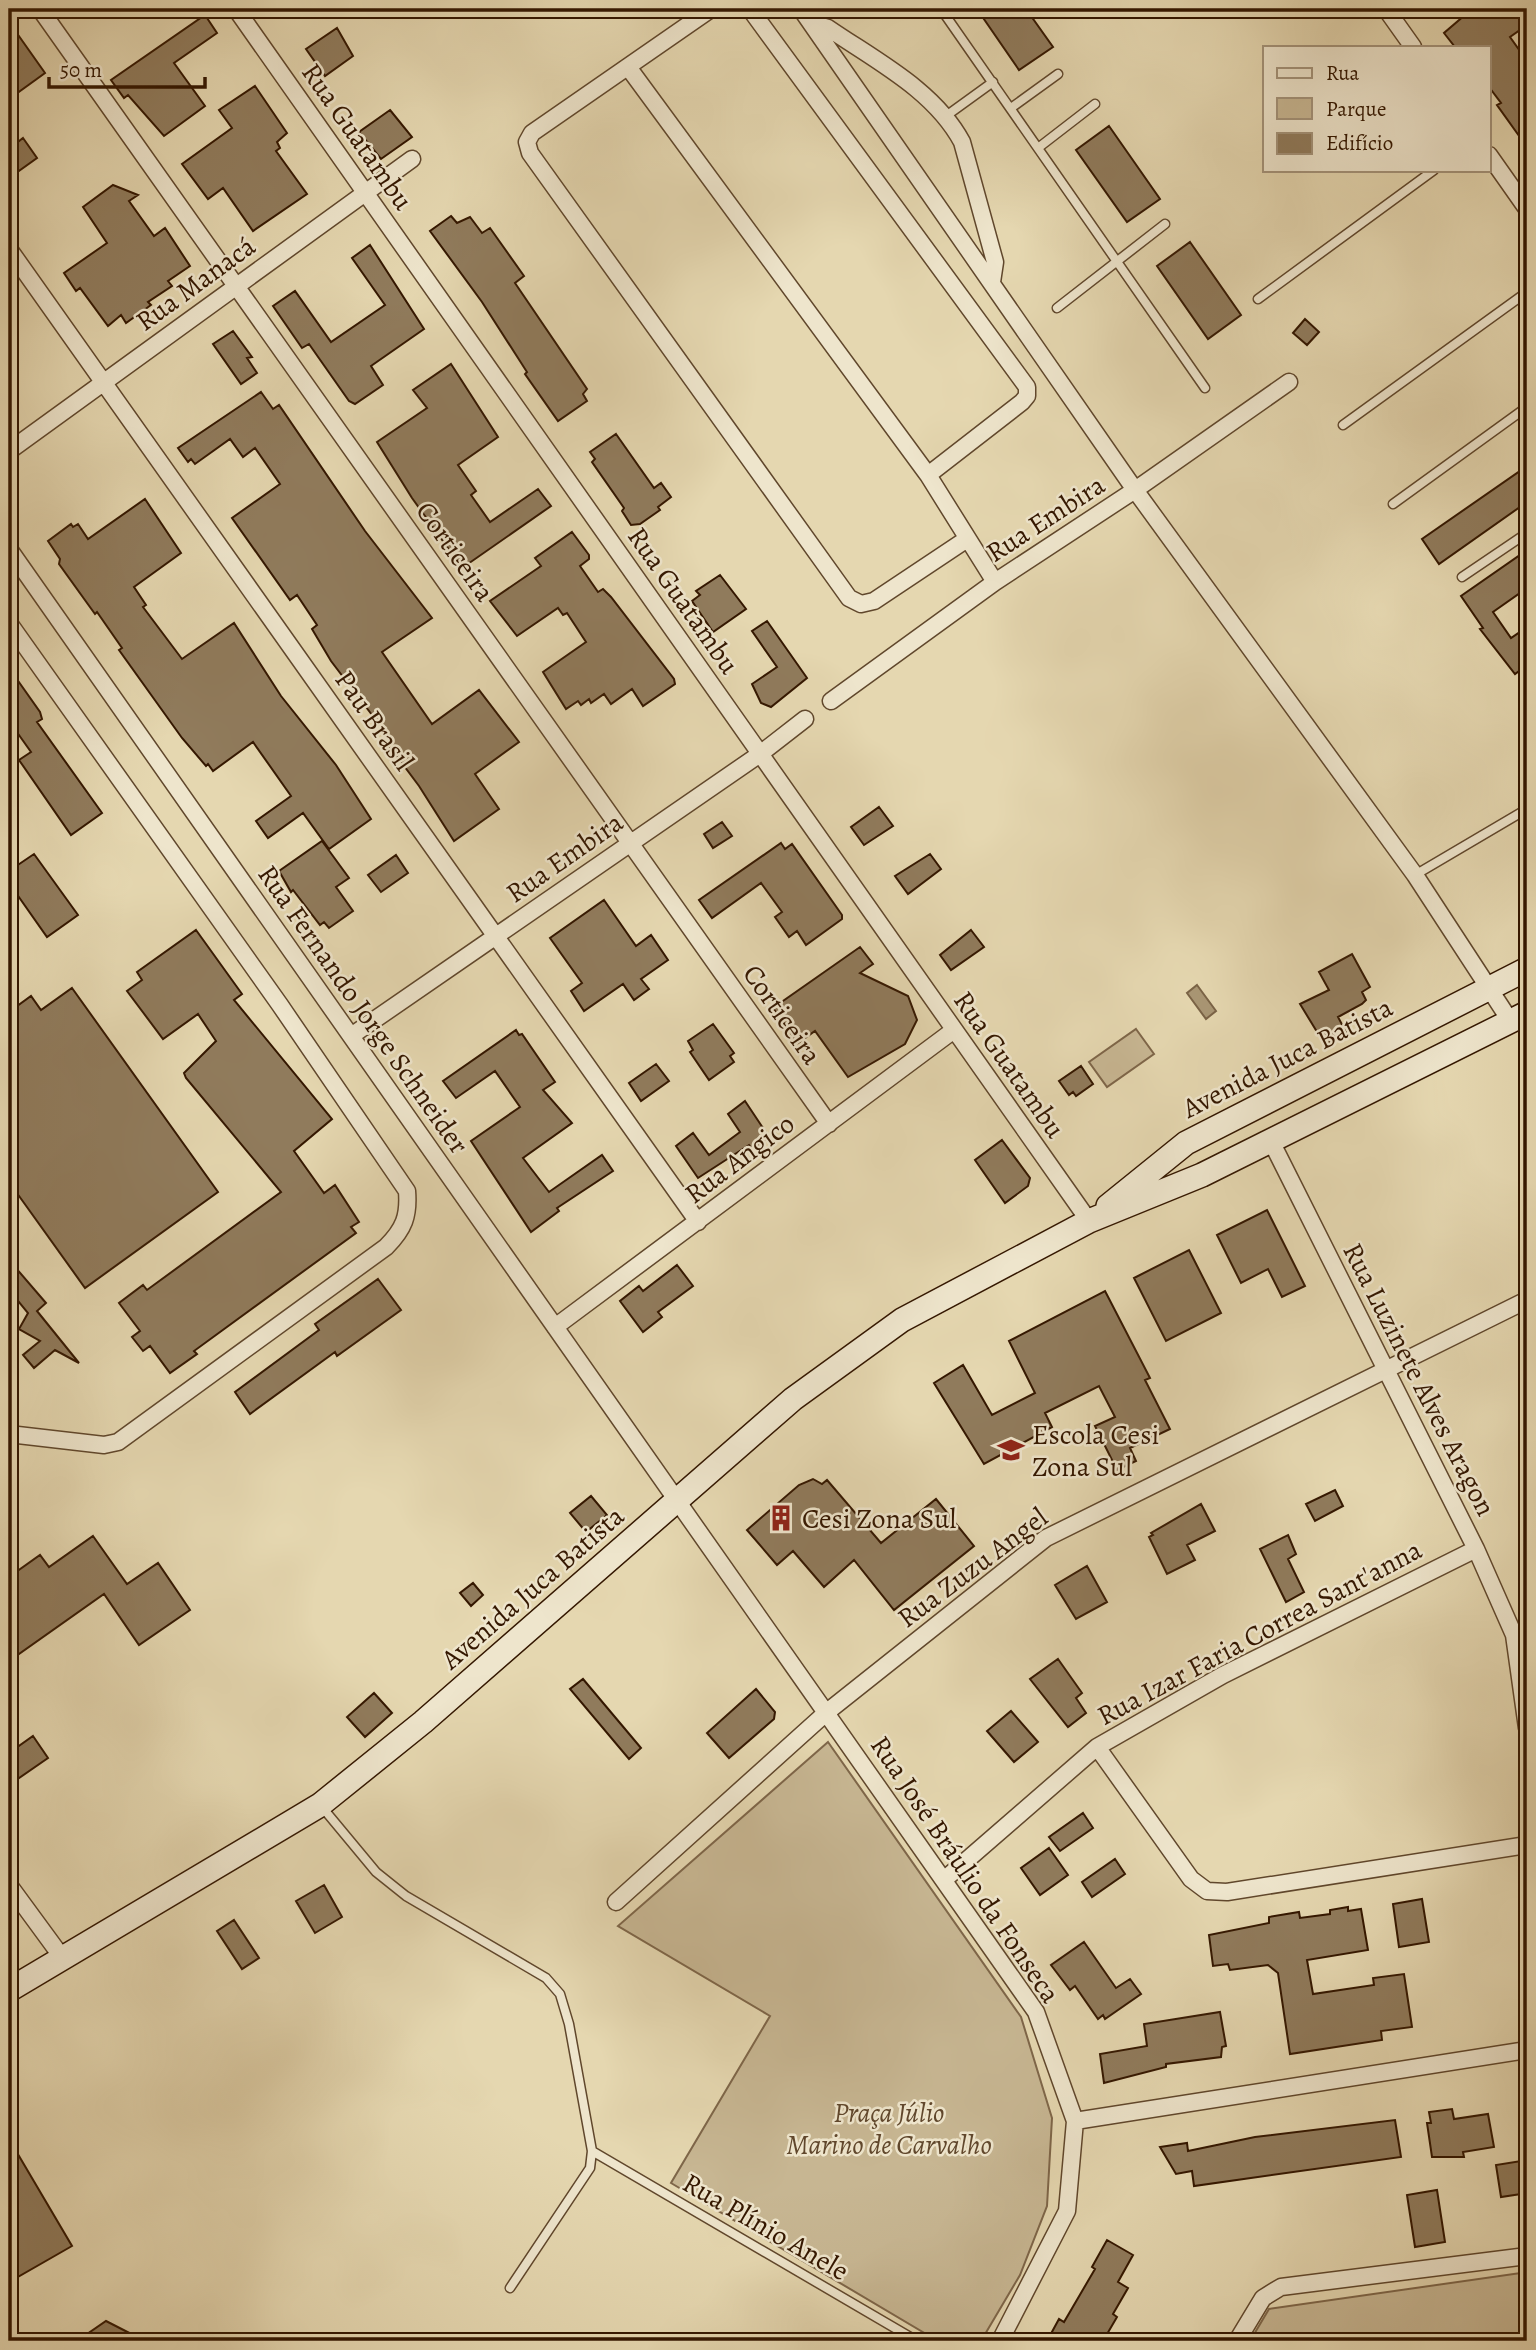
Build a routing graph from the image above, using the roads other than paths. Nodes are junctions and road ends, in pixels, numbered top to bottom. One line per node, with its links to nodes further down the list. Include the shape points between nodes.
1 (40, 9): 26 (street, Corticeira)
2 (236, 9): 20 (street, Rua Guatambu)
3 (711, 9): 10 (street)
4 (751, 9): 36 (street, via 1027,387 1023,402)
5 (801, 9): 8 (street)
6 (942, 9): 12 (lane)
7 (1386, 9): 9 (street)
8 (811, 23): 15 (street, via 828,28 912,86); 25 (street)
9 (1412, 46)
10 (628, 68): 36 (street); 40 (street, via 532,133 527,142 538,164 849,598 861,604 874,601)
11 (1058, 74): 14 (lane)
12 (993, 82): 14 (lane); 15 (lane)
13 (1096, 104): 16 (lane)
14 (1011, 108): 16 (lane)
15 (946, 116): 25 (street, via 962,142 995,262)
16 (1038, 148): 24 (lane)
17 (1490, 156): 21 (street)
18 (412, 159): 20 (street, Rua Manacá)
19 (1431, 172): 28 (lane)
20 (365, 192): 26 (street, Rua Manacá); 47 (street, Rua Guatambu)
21 (1527, 209)
22 (1165, 224): 24 (lane)
23 (9, 249): 30 (street, Pau Brasil)
24 (1118, 261): 29 (lane); 32 (lane)
25 (992, 282): 37 (street)
26 (236, 286): 30 (street, Rua Manacá); 49 (street, Corticeira)
27 (1527, 292): 34 (lane)
28 (1258, 299)
29 (1057, 308)
30 (103, 382): 35 (street, Rua Manacá); 51 (street, Pau Brasil)
31 (1289, 382): 37 (street, Rua Embira)
32 (1205, 388)
33 (1527, 407): 38 (lane)
34 (1343, 425)
35 (9, 451)
36 (928, 475): 40 (street)
37 (1135, 490): 43 (street, Rua Embira); 50 (street)
38 (1393, 504)
39 (1527, 533): 42 (lane)
40 (967, 539): 43 (street)
41 (9, 549): 56 (street, Rua Fernando Jorge Schneider)
42 (1462, 577)
43 (995, 582): 45 (street, Rua Embira)
44 (9, 623): 66 (street, via 400,1180 407,1191 409,1212 401,1231 386,1247 118,1442 104,1445)
45 (831, 701)
46 (805, 719): 47 (street, Rua Embira)
47 (760, 754): 49 (street, Rua Embira); 55 (street, Rua Guatambu)
48 (1527, 809): 50 (lane)
49 (630, 843): 51 (street, Rua Embira); 57 (street, Corticeira)
50 (1415, 875): 53 (street)
51 (495, 936): 56 (street, Rua Embira); 61 (street, Pau Brasil)
52 (1527, 969): 53 (main road, Avenida Juca Batista)
53 (1490, 987): 54 (street); 59 (main road, Avenida Juca Batista)
54 (1519, 1018): 58 (main road, Avenida Juca Batista)
55 (954, 1030): 57 (street, Rua Angico); 62 (street, Rua Guatambu)
56 (351, 1036): 64 (street, Rua Fernando Jorge Schneider)
57 (829, 1124): 61 (street, Rua Angico)
58 (1271, 1141): 60 (main road, Avenida Juca Batista); 65 (street, Rua Luzinete Alves Aragon)
59 (1186, 1143): 60 (main road, via 1179,1152 1181,1169); 62 (main road, Avenida Juca Batista)
60 (1202, 1175): 62 (main road, Avenida Juca Batista)
61 (698, 1222): 64 (street, Rua Angico)
62 (1089, 1222): 67 (main road, Avenida Juca Batista, via 902,1320 793,1399)
63 (1527, 1300): 65 (street, Rua Zuzu Angel)
64 (555, 1327): 67 (street, Rua Fernando Jorge Schneider)
65 (1386, 1368): 68 (street, Rua Luzinete Alves Aragon); 69 (street, Rua Zuzu Angel, via 1046,1538)
66 (9, 1434)
67 (677, 1499): 69 (street, Rua José Bráulio da Fonseca); 72 (main road, Avenida Juca Batista, via 423,1722)
68 (1476, 1549): 70 (street, Rua Luzinete Alves Aragon, via 1514,1635); 71 (street, Rua Izar Faria Correa Sant'anna, via 1223,1675)
69 (827, 1712): 74 (street, Rua José Bráulio da Fonseca); 76 (street, Rua Zuzu Angel)
70 (1527, 1728)
71 (1097, 1746): 73 (street, via 1191,1880 1207,1891 1227,1892); 74 (street, Rua Izar Faria Correa Sant'anna)
72 (320, 1805): 77 (main road, Avenida Juca Batista); 81 (lane, via 376,1872 406,1896 546,1978 560,1994)
73 (1527, 1845)
74 (945, 1879): 80 (street, Rua José Bráulio da Fonseca, via 1036,2012)
75 (9, 1885): 77 (street)
76 (616, 1902)
77 (64, 1960): 78 (main road, Avenida Juca Batista)
78 (9, 1990)
79 (1527, 2050): 80 (street)
80 (1075, 2121): 85 (street, Rua José Bráulio da Fonseca, via 1067,2211)
81 (592, 2151): 83 (lane, via 590,2168); 84 (lane, Rua Plínio Anele)
82 (1527, 2256): 86 (street, via 1281,2287 1263,2298)
83 (510, 2288)
84 (917, 2341)
85 (1000, 2341)
86 (1237, 2341)

